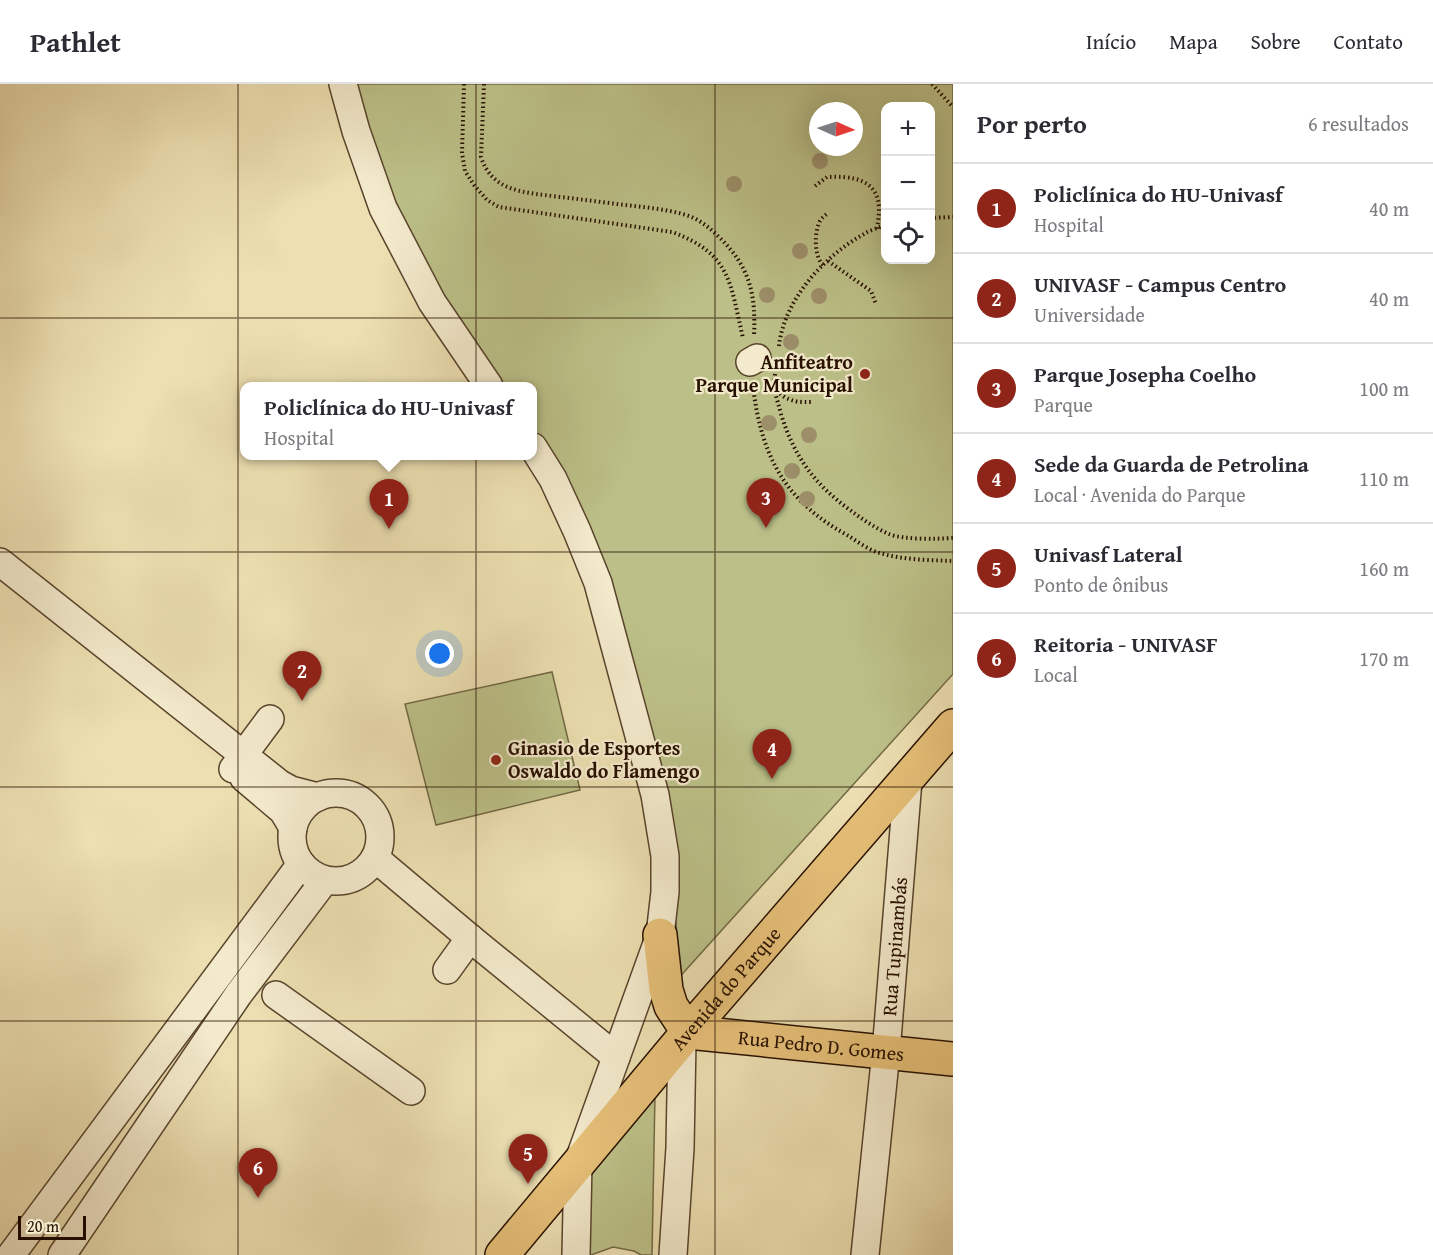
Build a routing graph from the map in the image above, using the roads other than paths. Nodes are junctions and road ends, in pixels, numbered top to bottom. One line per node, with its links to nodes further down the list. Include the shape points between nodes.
1 (343, 84): 2 (street, via 383,208 432,302)
2 (486, 382)
3 (537, 453): 15 (street, via 553,479 598,583 655,795 665,856)
4 (0, 562): 8 (street)
5 (0, 577): 8 (street)
6 (270, 719): 8 (street)
7 (953, 726): 9 (main road, Avenida do Parque)
8 (238, 762): 10 (street, via 291,790); 11 (street, via 283,811)
9 (908, 780): 19 (main road, Avenida do Parque); 20 (street, Rua Tupinambás)
10 (318, 797): 11 (street, via 301,809); 12 (street, via 340,792 366,804 380,829)
11 (293, 828): 13 (street, via 294,851)
12 (375, 858): 14 (street, via 354,878); 16 (street)
13 (301, 864): 14 (street); 25 (street)
14 (325, 880): 26 (street, via 238,994)
15 (660, 935): 19 (main road, via 666,990); 21 (street)
16 (470, 939): 17 (street); 21 (street)
17 (447, 970)
18 (276, 995): 23 (street)
19 (685, 1036): 20 (main road, Rua Pedro D. Gomes); 24 (main road, Avenida do Parque); 29 (street)
20 (886, 1052): 22 (main road, Rua Pedro D. Gomes); 30 (street, Rua Tupinambás)
21 (616, 1057): 24 (street)
22 (953, 1059)
23 (411, 1091)
24 (578, 1163): 27 (main road, Avenida do Parque); 28 (street)
25 (11, 1255)
26 (62, 1255)
27 (502, 1255)
28 (576, 1255)
29 (673, 1255)
30 (865, 1255)

